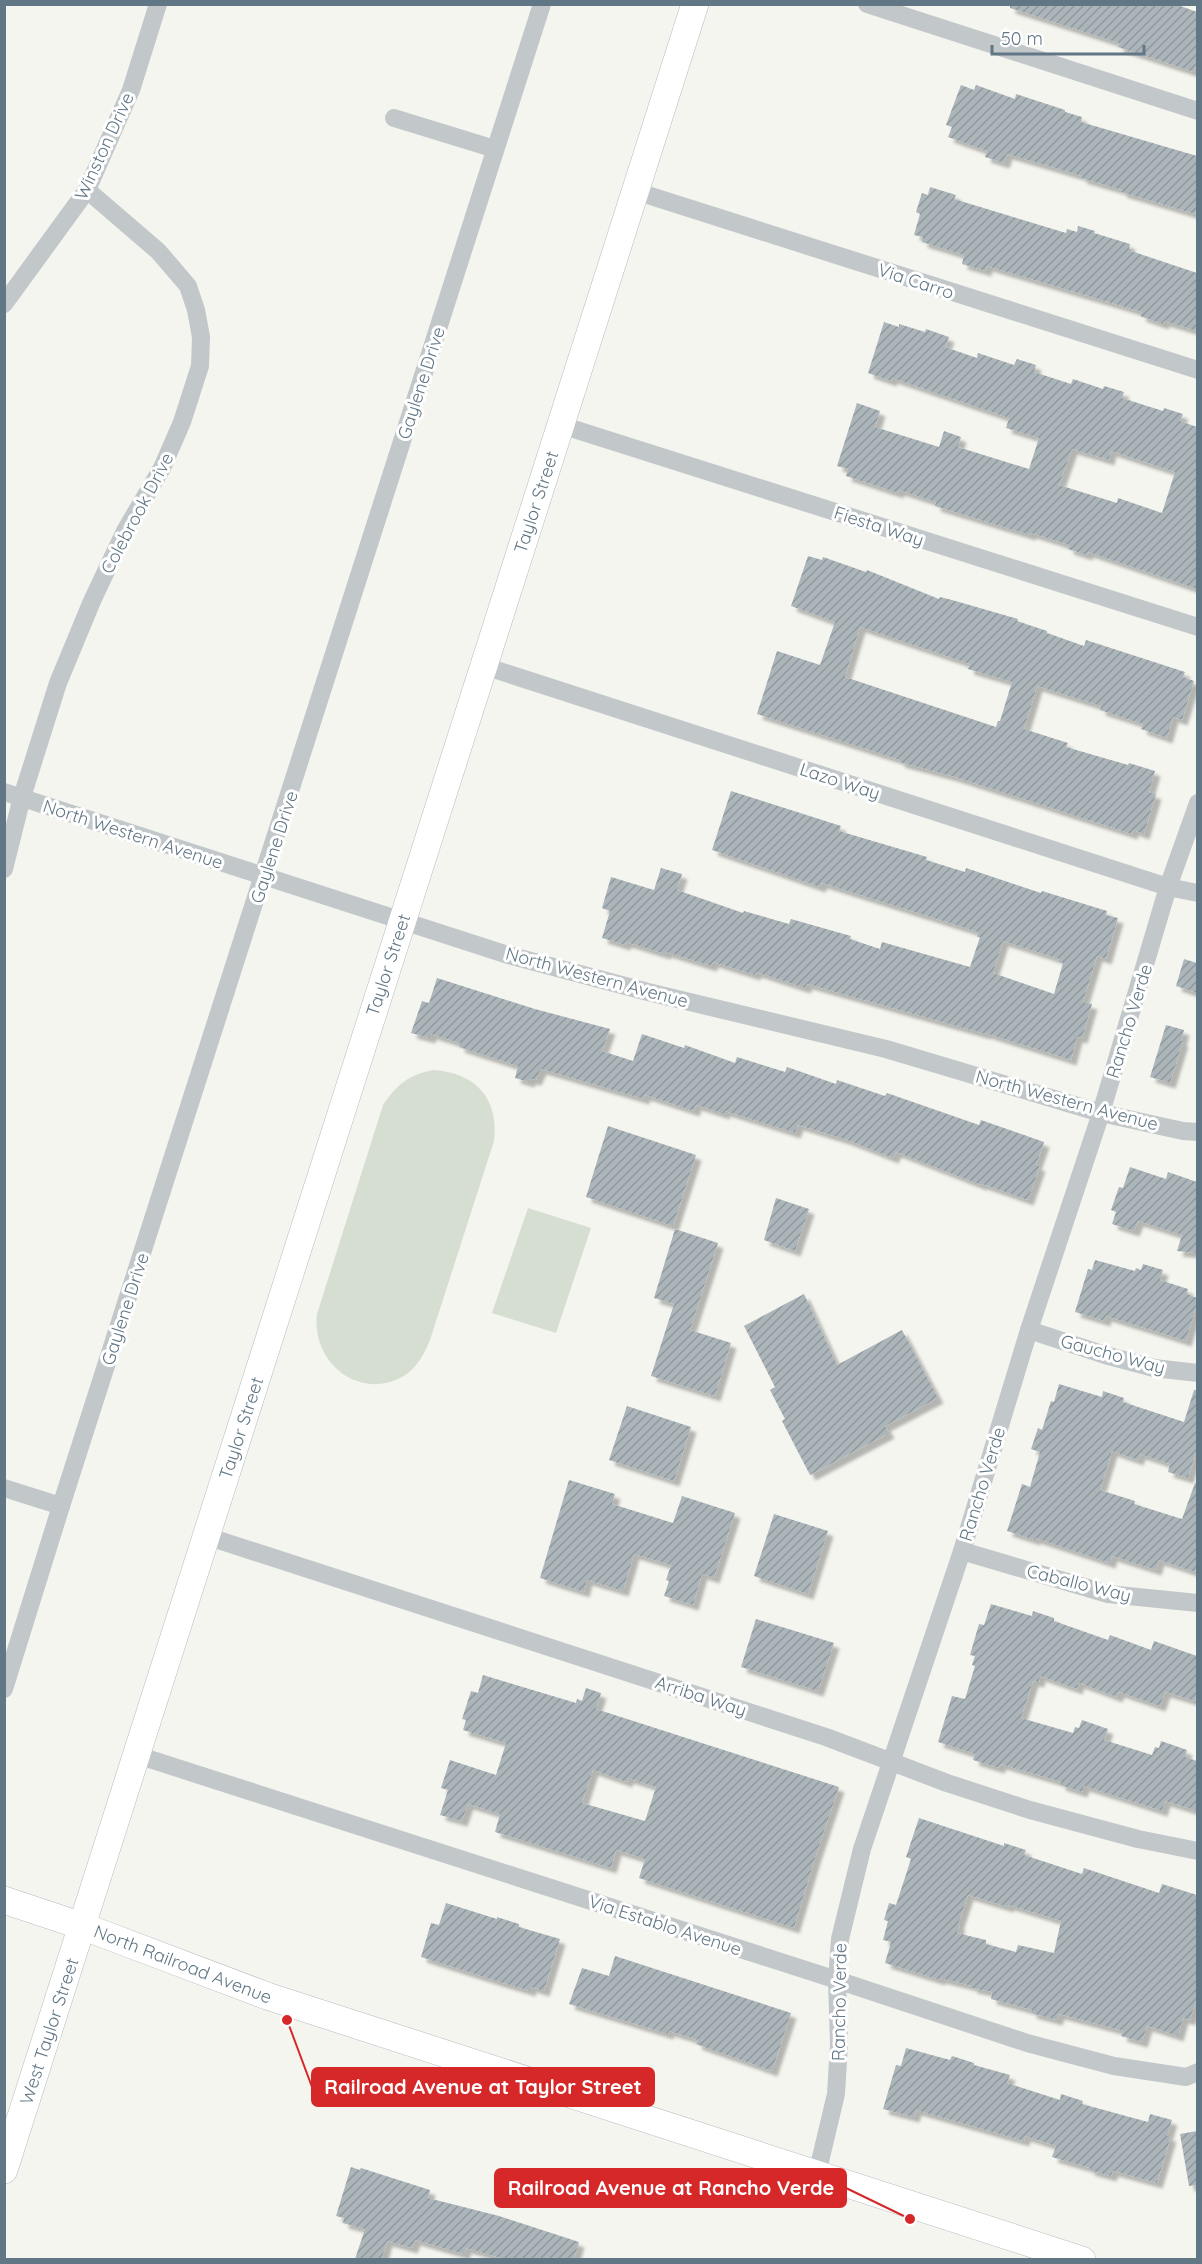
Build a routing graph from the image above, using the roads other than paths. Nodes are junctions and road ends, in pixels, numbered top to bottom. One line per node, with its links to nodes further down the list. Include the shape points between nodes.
1 (158, 4): 8 (street, Winston Drive, via 131,90)
2 (542, 4): 7 (street, Gaylene Drive)
3 (695, 4): 9 (street, Taylor Street)
4 (867, 4): 5 (street)
5 (1197, 111)
6 (394, 118): 7 (street)
7 (495, 149): 18 (street, Gaylene Drive)
8 (87, 190): 10 (street, Winston Drive); 15 (street, Colebrook Drive, via 158,251 188,286 201,337 200,366 162,468 125,531 92,601)
9 (635, 191): 11 (street, Via Carro); 12 (street, Taylor Street)
10 (4, 304)
11 (1197, 370)
12 (561, 425): 13 (street, Fiesta Way); 14 (street, Taylor Street)
13 (1197, 627)
14 (484, 666): 19 (street, Lazo Way); 21 (street, Taylor Street)
15 (13, 795): 17 (street, Colebrook Drive); 18 (street, North Western Avenue)
16 (1197, 803): 19 (street, Rancho Verde)
17 (4, 869)
18 (264, 877): 21 (street, North Western Avenue); 27 (street, Gaylene Drive)
19 (1168, 887): 20 (street, Lazo Way); 22 (street, Rancho Verde)
20 (1197, 893)
21 (402, 921): 22 (street, North Western Avenue, via 508,955 886,1049); 28 (street, Taylor Street)
22 (1101, 1113): 23 (street, North Western Avenue); 24 (street, Rancho Verde)
23 (1197, 1132)
24 (1029, 1330): 25 (street, Gaucho Way, via 1134,1363); 29 (street, Rancho Verde)
25 (1197, 1373)
26 (4, 1488): 27 (street)
27 (61, 1506): 31 (street, Gaylene Drive)
28 (207, 1536): 32 (street, Taylor Street); 33 (street, Arriba Way)
29 (962, 1551): 30 (street, Caballo Way, via 1108,1594); 33 (street, Rancho Verde)
30 (1197, 1603)
31 (4, 1689)
32 (137, 1755): 36 (street, Taylor Street); 37 (street, Via Establo Avenue)
33 (890, 1761): 34 (street, Arriba Way, via 1030,1810); 37 (street, Rancho Verde, via 862,1849 840,1939)
34 (1197, 1851)
35 (4, 1900): 36 (street, North Railroad Avenue)
36 (82, 1926): 39 (street, West Taylor Street); 40 (street, North Railroad Avenue, via 267,1996)
37 (837, 1980): 38 (street, Via Establo Avenue, via 1048,2049 1186,2077); 40 (street, Rancho Verde, via 836,2094)
38 (1197, 2072)
39 (4, 2170)
40 (817, 2174): 41 (street, North Railroad Avenue)
41 (1082, 2259)

